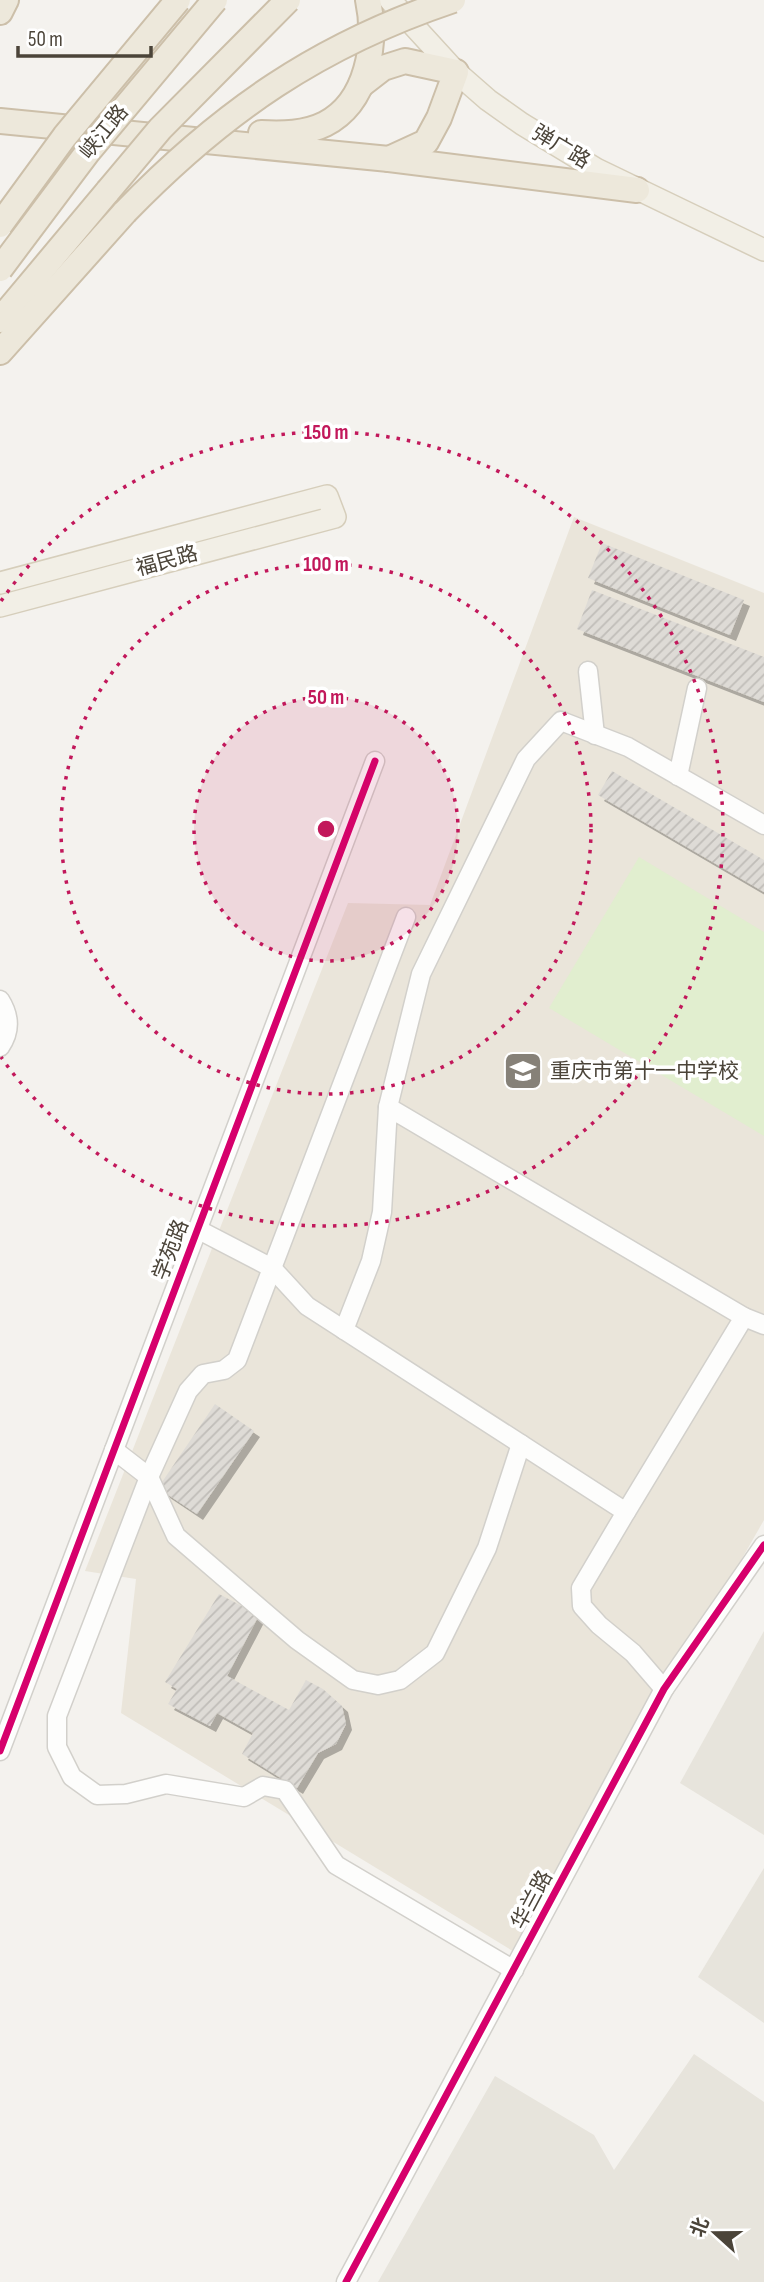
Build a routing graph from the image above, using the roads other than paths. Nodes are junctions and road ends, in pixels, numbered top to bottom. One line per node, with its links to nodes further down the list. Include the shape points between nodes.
1 (5, 0): 8 (highway)
2 (178, 0): 15 (highway, 峡江路, bridge, via 65,136)
3 (215, 0): 17 (highway, 峡江路, bridge, via 95,143)
4 (288, 0): 18 (highway, bridge, via 169,120)
5 (368, 0): 10 (highway, via 373,22 370,57)
6 (390, 0): 9 (main road, 弹广路)
7 (442, 3): 19 (highway, bridge, via 341,46 263,92 190,149 125,212)
8 (0, 11)
9 (456, 72): 10 (highway, via 405,61 383,68); 13 (highway, via 426,142); 14 (main road, 弹广路, via 557,147)
10 (361, 85): 11 (highway, via 326,124 286,133)
11 (0, 105)
12 (0, 121): 13 (highway)
13 (389, 159): 14 (highway)
14 (637, 190): 16 (main road, 弹广路)
15 (0, 225)
16 (764, 250)
17 (0, 269)
18 (0, 320)
19 (0, 352)
20 (0, 583): 21 (main road, 福民路, via 327,496 335,517)
21 (0, 606)
22 (588, 671): 24 (street)
23 (697, 688): 26 (street)
24 (595, 735): 26 (street, via 628,747); 31 (street, via 561,721 526,759 421,974)
25 (375, 761): 32 (street, 学苑路)
26 (678, 776): 27 (street)
27 (764, 825)
28 (406, 917): 33 (street)
29 (0, 1000): 30 (street, via 8,1028)
30 (0, 1047)
31 (388, 1107): 34 (street); 36 (street, via 382,1212 371,1261)
32 (197, 1229): 33 (street); 38 (street, 学苑路)
33 (272, 1268): 36 (street, via 307,1306); 39 (street, via 237,1360 224,1370 203,1374 188,1391)
34 (744, 1317): 35 (street); 40 (street)
35 (764, 1325)
36 (344, 1330): 37 (street)
37 (521, 1444): 39 (street, via 487,1548 435,1653 400,1680 378,1685 353,1680 297,1640 176,1536); 40 (street)
38 (114, 1450): 39 (street); 43 (street, 学苑路)
39 (149, 1477): 44 (street, via 57,1716 57,1747 72,1777 97,1795 126,1794 166,1784 244,1797 263,1786 285,1790 336,1865)
40 (626, 1512): 42 (street, via 581,1588 582,1606 634,1653)
41 (764, 1545): 42 (street, 华兰路)
42 (664, 1689): 44 (street, 华兰路)
43 (0, 1751)
44 (514, 1970): 45 (street, 华兰路)
45 (351, 2280)

